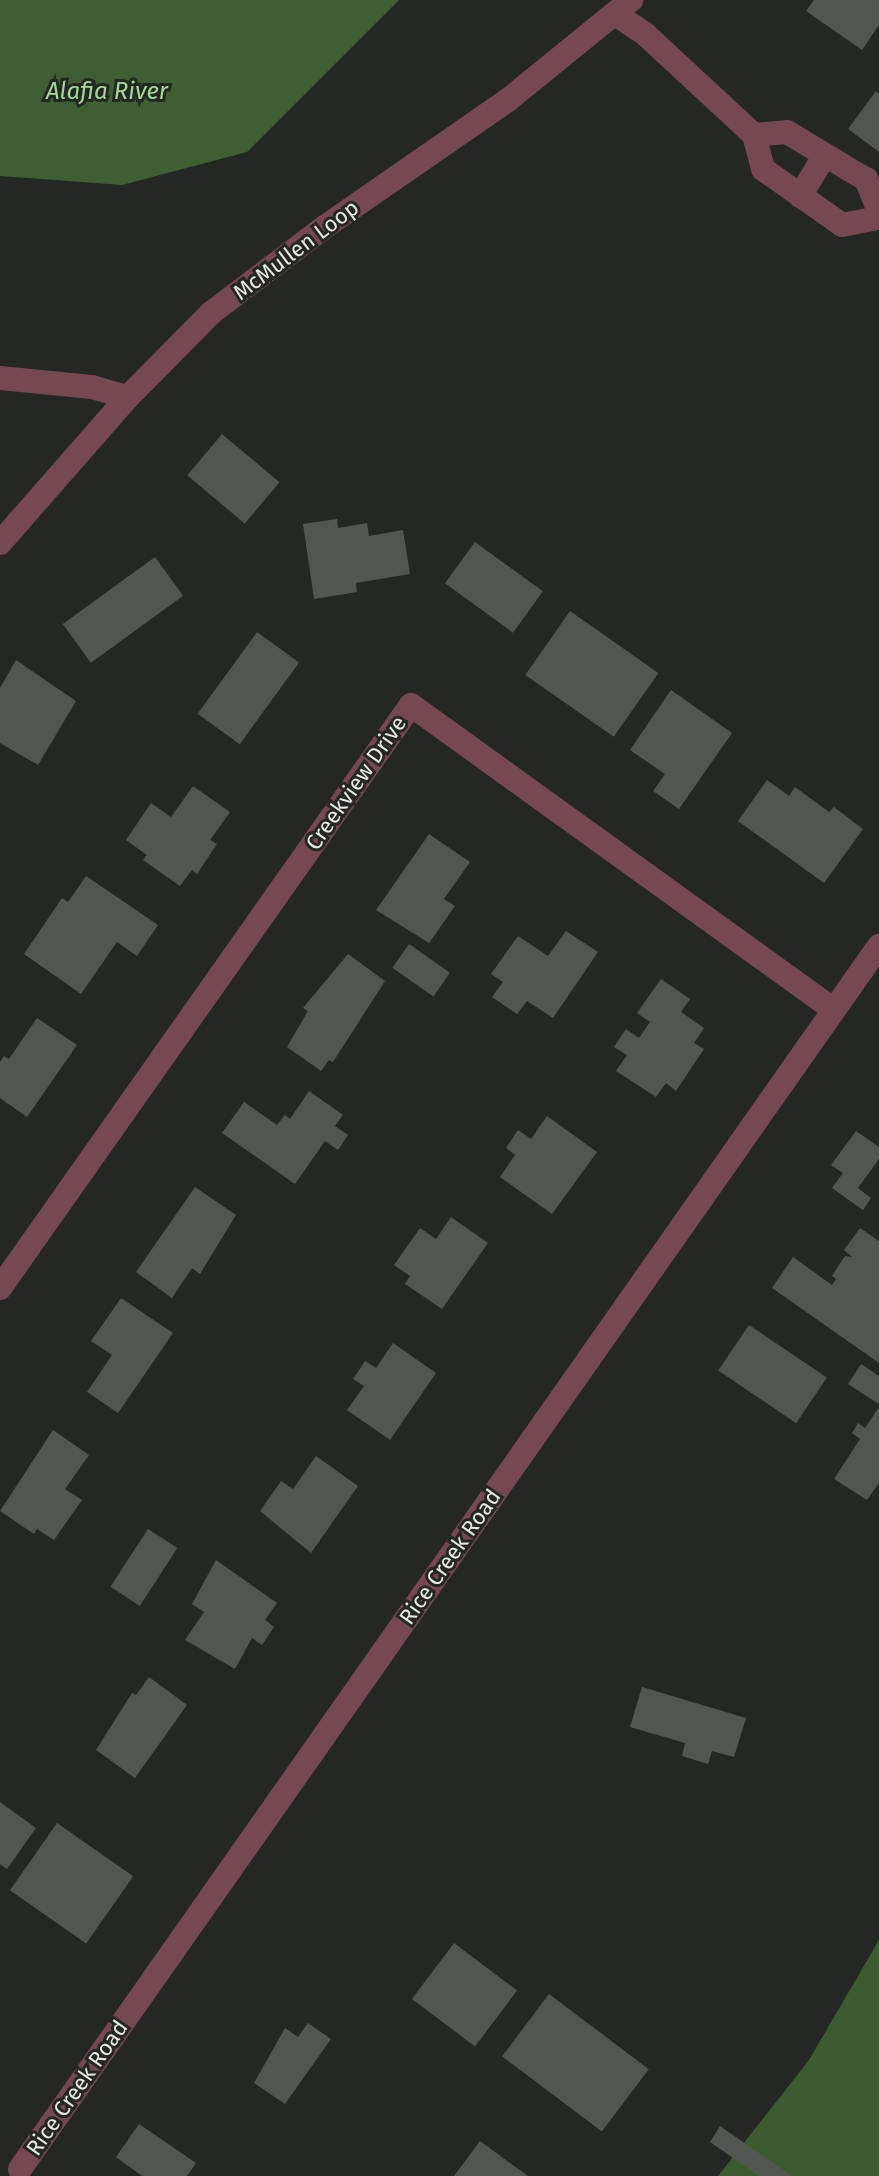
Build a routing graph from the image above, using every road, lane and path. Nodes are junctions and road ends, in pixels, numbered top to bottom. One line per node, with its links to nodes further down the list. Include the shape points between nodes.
1 (624, 8): 2 (street); 8 (street, McMullen Loop, via 508,100 211,313)
2 (754, 135): 3 (street, via 787,132); 4 (street, via 763,169)
3 (825, 155): 4 (street); 5 (street, via 866,179)
4 (800, 196): 6 (street, via 842,225)
5 (879, 212)
6 (879, 218)
7 (0, 378): 8 (street, via 92,387)
8 (128, 397): 9 (street, McMullen Loop)
9 (0, 543)
10 (879, 946): 11 (street, Rice Creek Road)
11 (834, 1010): 12 (street, Creekview Drive, via 411,705); 13 (street, Rice Creek Road)
12 (0, 1288)
13 (17, 2167)

